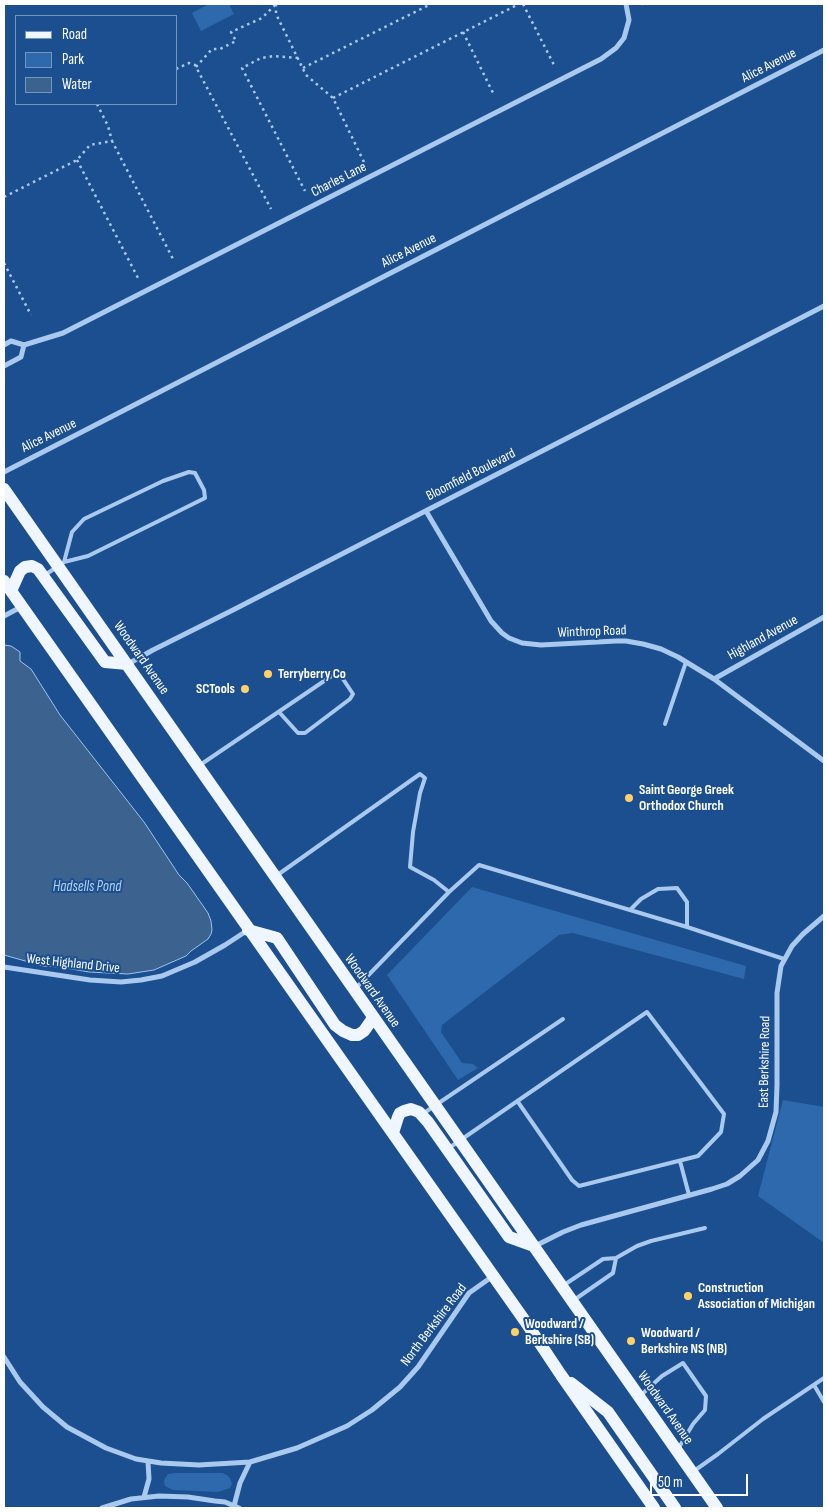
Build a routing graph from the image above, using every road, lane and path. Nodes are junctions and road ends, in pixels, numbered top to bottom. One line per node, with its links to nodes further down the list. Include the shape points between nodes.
1 (276, 4): 9 (path, via 276,14); 11 (path, via 262,18 232,32 236,41 220,49 212,49)
2 (431, 4): 6 (path)
3 (519, 4): 7 (path)
4 (523, 4): 10 (path)
5 (626, 4): 29 (street, Charles Lane, via 627,32 621,43 606,56 63,333)
6 (425, 5): 13 (path)
7 (463, 32): 14 (path); 15 (path)
8 (824, 50): 31 (street, Alice Avenue)
9 (298, 58): 13 (path); 20 (path, via 261,58 242,68)
10 (554, 65)
11 (196, 67): 12 (path, via 189,63); 22 (path)
12 (178, 68)
13 (303, 68): 15 (path, via 306,75)
14 (494, 95)
15 (333, 98): 19 (path)
16 (98, 105): 17 (path)
17 (112, 141): 18 (path, via 90,145); 23 (path)
18 (76, 160): 21 (path); 25 (path)
19 (364, 162)
20 (305, 192)
21 (4, 197)
22 (271, 209)
23 (173, 259)
24 (4, 263): 27 (path)
25 (138, 278)
26 (824, 306): 33 (street, Bloomfield Boulevard)
27 (31, 315)
28 (4, 345): 29 (street, Charles Lane, via 11,341)
29 (24, 345): 30 (street, via 21,357)
30 (4, 366)
31 (4, 472)
32 (4, 489): 34 (main road, Woodward Avenue)
33 (426, 511): 40 (street, Winthrop Road, via 486,614 509,638 541,645 635,642 661,649); 41 (street, Bloomfield Boulevard)
34 (61, 564): 34 (lane, via 88,556 205,498 195,473 163,481 84,519 72,532); 35 (lane); 41 (main road, Woodward Avenue)
35 (44, 576): 36 (main road, via 32,566 25,567); 41 (main road, via 105,662)
36 (7, 586): 37 (main road)
37 (21, 607): 38 (street); 52 (main road)
38 (4, 616)
39 (824, 617): 42 (street, Highland Avenue)
40 (686, 662): 42 (street, Winthrop Road); 44 (lane)
41 (127, 664): 46 (main road, Woodward Avenue)
42 (714, 678): 45 (street, Winthrop Road)
43 (279, 712): 43 (lane, via 333,675 341,676 353,694 305,732 298,732); 46 (lane)
44 (665, 724)
45 (824, 761)
46 (198, 766): 47 (main road, Woodward Avenue)
47 (275, 877): 48 (lane, via 420,774 425,778 413,832 410,867); 55 (main road, Woodward Avenue)
48 (449, 892): 49 (lane, via 479,865); 55 (lane)
49 (630, 910): 51 (lane); 51 (lane, via 658,889 677,888 687,902)
50 (824, 916): 53 (street, East Berkshire Road, via 803,934)
51 (687, 927): 53 (lane)
52 (248, 930): 54 (street, West Highland Drive, via 195,962 162,976 141,980 90,980); 56 (main road, via 276,938 343,1031 358,1035); 61 (main road)
53 (784, 959): 65 (street, East Berkshire Road, via 777,993 777,1101 766,1148 740,1176 727,1184)
54 (4, 967)
55 (354, 990): 56 (main road, Woodward Avenue)
56 (373, 1018): 59 (main road, Woodward Avenue)
57 (563, 1019): 59 (lane)
58 (518, 1102): 62 (lane); 64 (lane, via 579,1186); 64 (lane, via 647,1012 724,1114 721,1132 698,1156)
59 (435, 1106): 60 (lane); 62 (main road, Woodward Avenue)
60 (422, 1114): 61 (main road, via 414,1110 404,1111 398,1116); 63 (main road)
61 (393, 1133): 69 (main road)
62 (460, 1142): 63 (lane); 67 (main road, Woodward Avenue)
63 (448, 1150): 67 (main road, via 509,1237)
64 (680, 1161): 65 (lane)
65 (689, 1196): 67 (street, East Berkshire Road, via 582,1225)
66 (705, 1228): 68 (lane, via 651,1241)
67 (534, 1246): 70 (main road, Woodward Avenue)
68 (616, 1258): 70 (lane, via 603,1260); 71 (lane, via 613,1273)
69 (493, 1276): 73 (main road); 80 (street, North Berkshire Road, via 470,1293 418,1367 372,1410 347,1426 297,1448)
70 (562, 1286): 71 (main road, Woodward Avenue)
71 (572, 1301): 76 (main road, Woodward Avenue)
72 (4, 1357): 79 (street, North Berkshire Road, via 29,1392 58,1420 106,1448)
73 (561, 1375): 85 (main road); 86 (main road, via 608,1412)
74 (824, 1378): 75 (lane)
75 (814, 1385): 77 (lane); 81 (lane, via 763,1418)
76 (639, 1396): 78 (main road, Woodward Avenue); 78 (lane, via 683,1362 706,1396 704,1410)
77 (824, 1402)
78 (677, 1451): 81 (main road, Woodward Avenue)
79 (148, 1462): 80 (street, North Berkshire Road, via 199,1465); 82 (street, via 149,1479)
80 (250, 1462): 83 (street, via 240,1483)
81 (692, 1472): 87 (main road, Woodward Avenue)
82 (144, 1497): 83 (street, via 188,1497); 84 (street)
83 (237, 1507)
84 (102, 1508)
85 (654, 1508)
86 (675, 1508)
87 (717, 1508)

